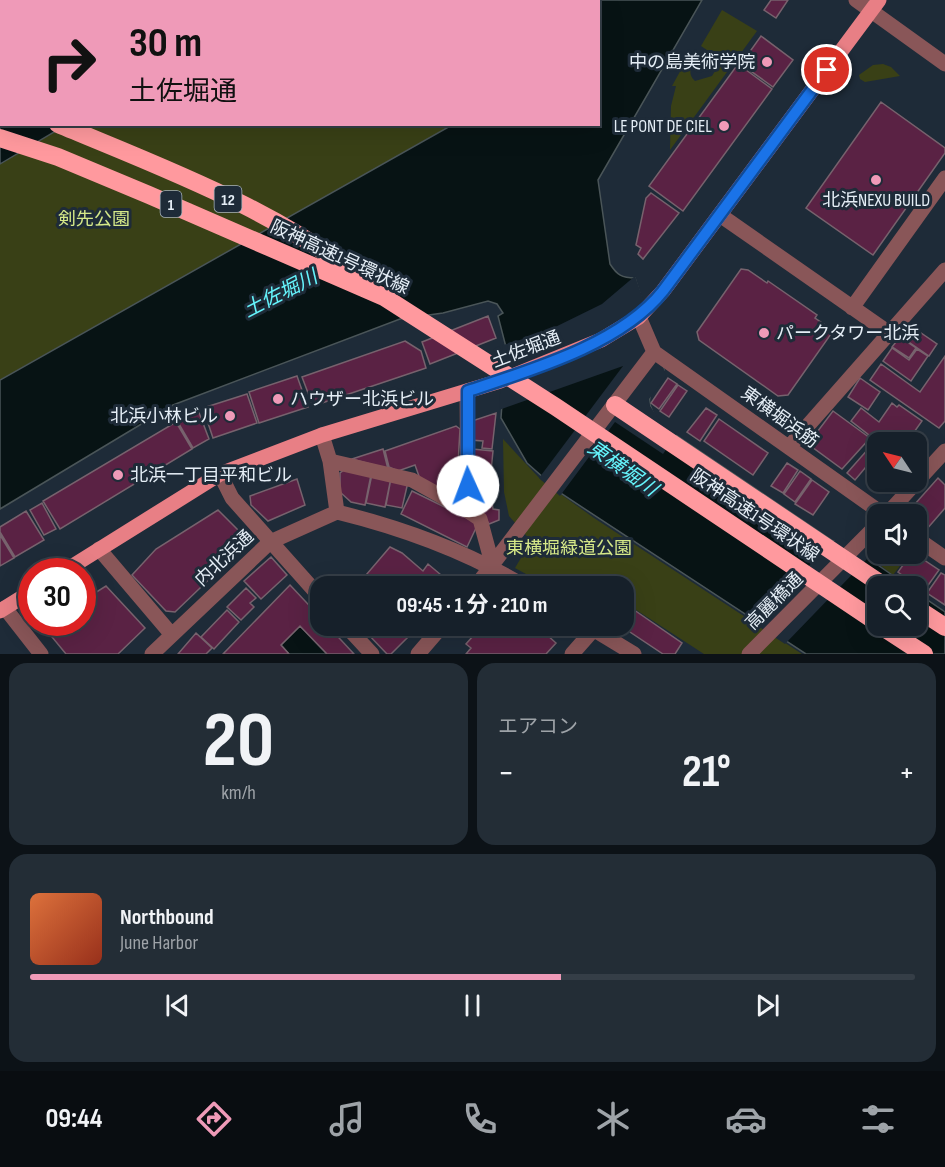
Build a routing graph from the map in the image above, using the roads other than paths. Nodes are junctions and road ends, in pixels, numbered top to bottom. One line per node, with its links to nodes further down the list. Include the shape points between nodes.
1 (856, 0): 2 (street)
2 (875, 5): 3 (street); 7 (main road, 土佐堀通)
3 (945, 64)
4 (63, 126): 9 (highway, 12, bridge, via 175,174 291,231 344,263)
5 (0, 138): 9 (highway, 阪神高速1号環状線 / 1, bridge, via 129,186)
6 (945, 178): 10 (street)
7 (720, 215): 10 (street); 11 (main road, 土佐堀通)
8 (945, 270): 12 (street)
9 (384, 297): 40 (highway, 阪神高速1号環状線 / 1, bridge)
10 (852, 308): 12 (street)
11 (639, 317): 13 (street); 14 (main road, 土佐堀通, via 601,340)
12 (889, 333): 17 (street)
13 (657, 353): 15 (street); 17 (street, 東横堀浜筋)
14 (468, 391): 16 (main road, 土佐堀通); 23 (street)
15 (615, 405): 29 (highway); 32 (street)
16 (322, 435): 19 (street); 20 (main road, 土佐堀通)
17 (789, 447): 21 (street, 東横堀浜筋)
18 (945, 452): 22 (street)
19 (330, 461): 23 (street, via 412,480); 24 (street)
20 (220, 474): 26 (street, via 232,498); 28 (main road, 土佐堀通)
21 (871, 504)
22 (895, 504)
23 (468, 511): 32 (street, via 480,519)
24 (337, 512): 26 (street, 内北浜通); 32 (street, via 390,525)
25 (867, 535): 29 (street, 高麗橋通)
26 (270, 542): 36 (street); 42 (street, 内北浜通)
27 (927, 546): 31 (street)
28 (99, 549): 30 (main road, 土佐堀通); 42 (street)
29 (849, 553): 35 (highway); 54 (street, 高麗橋通)
30 (85, 558)
31 (945, 558)
32 (493, 567): 33 (street); 34 (street)
33 (485, 576)
34 (508, 576)
35 (873, 576)
36 (310, 586)
37 (18, 600): 38 (main road)
38 (2, 610): 48 (street)
39 (927, 615): 41 (highway)
40 (867, 616)
41 (945, 627)
42 (172, 635): 49 (street, 内北浜通)
43 (355, 636): 50 (street)
44 (433, 636): 51 (street)
45 (585, 636): 52 (street)
46 (605, 636): 53 (street)
47 (896, 636): 55 (highway)
48 (41, 654)
49 (152, 654)
50 (372, 654)
51 (418, 654)
52 (572, 654)
53 (634, 654)
54 (749, 654)
55 (924, 654)

